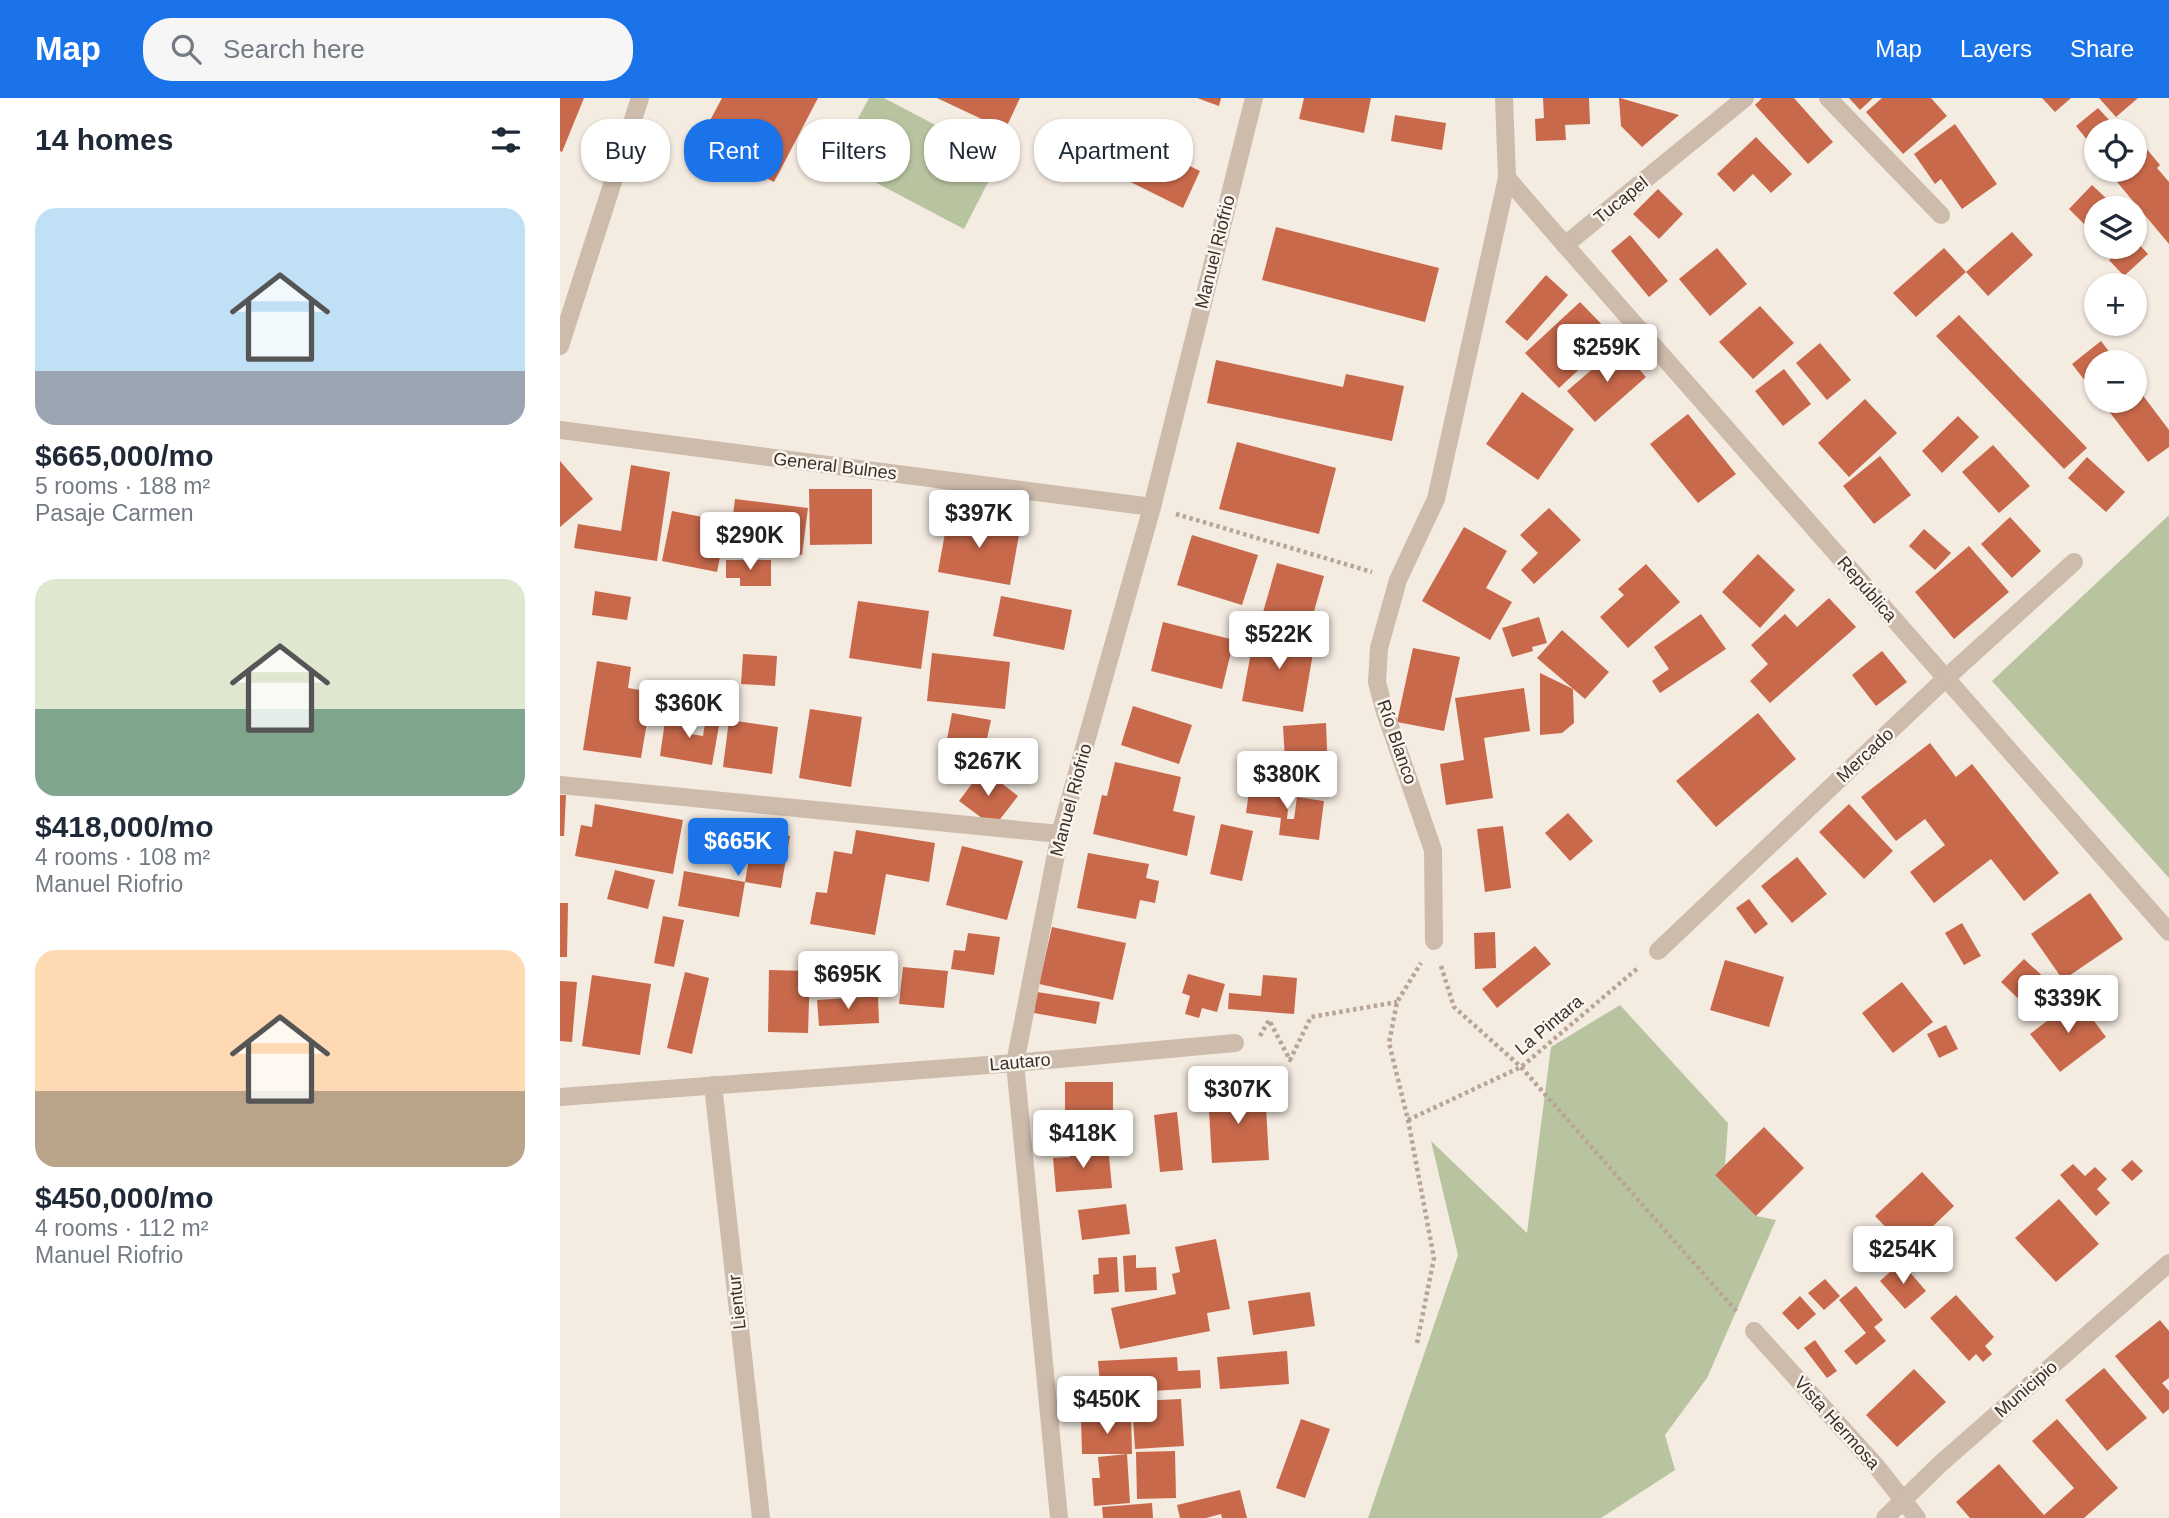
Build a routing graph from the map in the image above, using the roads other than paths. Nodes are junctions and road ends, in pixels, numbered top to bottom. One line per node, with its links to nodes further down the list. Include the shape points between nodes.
1 (639, 98): 9 (street)
2 (1254, 98): 11 (street, Manuel Riofrio)
3 (1504, 98): 6 (street, Río Blanco)
4 (1745, 98): 8 (street, Tucapel)
5 (1828, 98): 7 (street)
6 (1507, 178): 8 (street); 17 (street, Río Blanco, via 1436,499 1398,580 1379,648 1377,682 1384,709 1433,850)
7 (1941, 215)
8 (1565, 245): 13 (street, República)
9 (560, 346)
10 (560, 430): 11 (street, General Bulnes)
11 (1152, 507): 15 (street, Manuel Riofrio)
12 (2074, 562): 13 (street, Mercado)
13 (1946, 678): 16 (street, República); 18 (street, Mercado)
14 (560, 785): 15 (street)
15 (1060, 834): 20 (street, Manuel Riofrio)
16 (2169, 932)
17 (1434, 942)
18 (1658, 951)
19 (1235, 1043): 20 (street, Lautaro)
20 (1015, 1063): 21 (street, Lautaro); 27 (street, Manuel Riofrio)
21 (713, 1085): 22 (street, Lautaro); 26 (street, Lientur)
22 (560, 1097)
23 (2169, 1263): 25 (street, Municipio)
24 (1754, 1331): 25 (street, Vista Hermosa)
25 (1902, 1501): 28 (street, Municipio); 29 (street, Vista Hermosa)
26 (761, 1518)
27 (1059, 1518)
28 (1885, 1518)
29 (1917, 1518)

